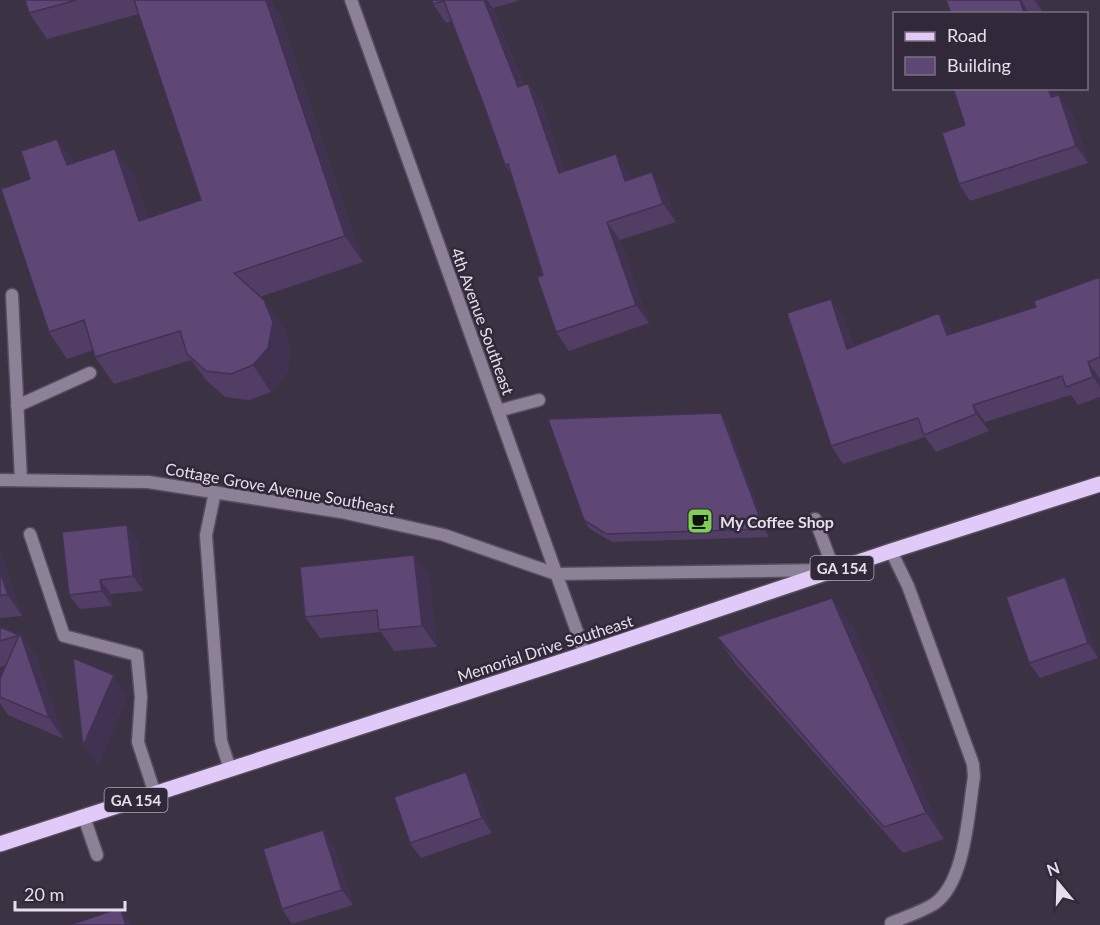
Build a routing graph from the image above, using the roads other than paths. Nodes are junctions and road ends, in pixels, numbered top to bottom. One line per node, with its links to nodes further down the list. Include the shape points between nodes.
1 (351, 0): 6 (street, 4th Avenue Southeast)
2 (12, 295): 5 (street)
3 (90, 373): 5 (street)
4 (539, 400): 6 (street)
5 (17, 406): 8 (street)
6 (498, 411): 15 (street, 4th Avenue Southeast)
7 (0, 480): 8 (street, Cottage Grove Avenue Southeast)
8 (21, 480): 10 (street, Cottage Grove Avenue Southeast, via 148,482)
9 (1100, 484): 13 (main road, Memorial Drive Southeast / GA 154)
10 (215, 492): 15 (street, Cottage Grove Avenue Southeast, via 341,512 444,535); 17 (street, via 206,535 221,741)
11 (815, 519): 14 (street)
12 (30, 534): 18 (street, via 64,636 137,655 141,697 138,742)
13 (891, 551): 14 (main road, Memorial Drive Southeast / GA 154); 22 (street, via 908,586 974,764 959,867 950,886 935,903)
14 (834, 570): 15 (street, Cottage Grove Avenue Southeast); 16 (main road, Memorial Drive Southeast / GA 154)
15 (556, 574): 16 (street, 4th Avenue Southeast)
16 (585, 654): 17 (main road, Memorial Drive Southeast / GA 154)
17 (230, 769): 18 (main road, Memorial Drive Southeast / GA 154)
18 (155, 794): 19 (main road, Memorial Drive Southeast / GA 154)
19 (84, 817): 20 (main road, Memorial Drive Southeast / GA 154); 21 (street)
20 (0, 844)
21 (97, 855)
22 (891, 923)

